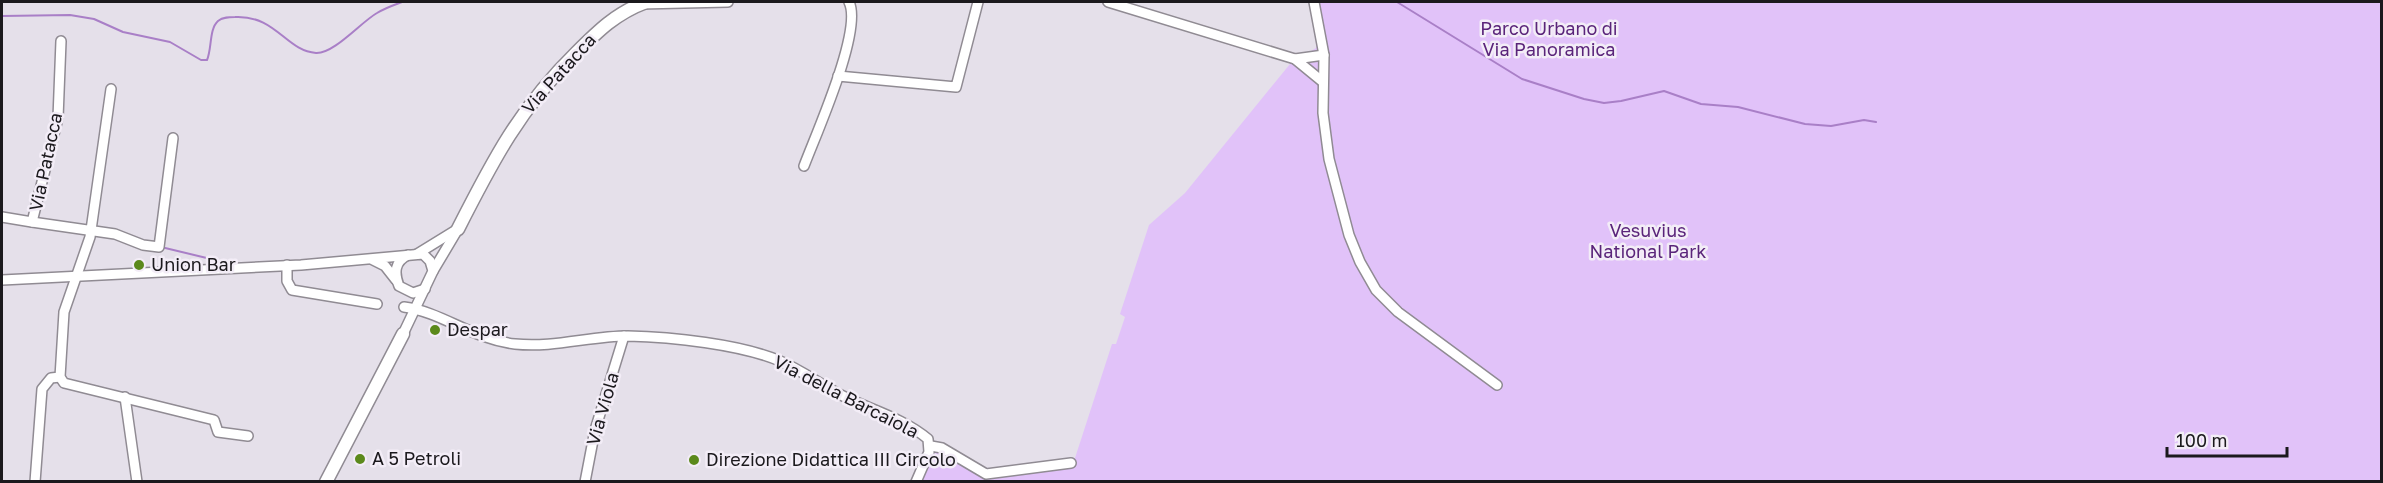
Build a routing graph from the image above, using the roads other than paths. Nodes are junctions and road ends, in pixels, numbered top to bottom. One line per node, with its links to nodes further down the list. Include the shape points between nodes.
1 (728, 2): 6 (street)
2 (849, 2): 10 (street, via 854,16)
3 (978, 2): 10 (street, via 956,87)
4 (1108, 2): 9 (street)
5 (1314, 2): 8 (street)
6 (643, 3): 17 (main road, Via Patacca, via 608,20 527,107 495,157)
7 (61, 41): 16 (street, Via Patacca, via 58,118)
8 (1324, 55): 9 (street); 11 (street)
9 (1295, 59): 11 (street)
10 (838, 76): 14 (street)
11 (1323, 82): 33 (street, via 1329,159 1349,235 1376,290 1398,312)
12 (111, 89): 18 (street)
13 (173, 138): 18 (street, Via Patacca, via 159,247)
14 (804, 166)
15 (2, 217): 16 (street)
16 (32, 222): 18 (street, Via Patacca)
17 (458, 229): 19 (street); 22 (street, Via Patacca)
18 (91, 231): 23 (street)
19 (413, 254): 20 (street); 22 (street, via 427,257); 25 (street, via 398,264)
20 (371, 260): 21 (street); 25 (street, via 385,266)
21 (287, 266): 23 (street); 27 (street, via 287,281 292,290)
22 (433, 271): 26 (street)
23 (76, 277): 24 (street); 32 (street, via 64,312)
24 (2, 280)
25 (398, 283): 26 (street, via 413,293); 28 (street)
26 (425, 289): 29 (street)
27 (377, 304)
28 (404, 307): 29 (street, Via della Barcaiola); 30 (street)
29 (417, 309): 30 (street); 31 (street, Via della Barcaiola, via 500,342 563,344)
30 (404, 334): 40 (main road)
31 (624, 336): 36 (street, Via della Barcaiola, via 680,340 780,361 918,431); 41 (street, Via Viola, via 595,430)
32 (60, 377): 34 (street, via 64,383); 38 (street, via 51,378 42,389)
33 (1497, 385)
34 (125, 397): 35 (street, via 214,420 218,432); 39 (street)
35 (248, 436)
36 (930, 446): 37 (street, via 942,448 986,474); 42 (street, Via della Barcaiola)
37 (1071, 462)
38 (35, 482)
39 (137, 482)
40 (326, 482)
41 (585, 482)
42 (916, 482)

